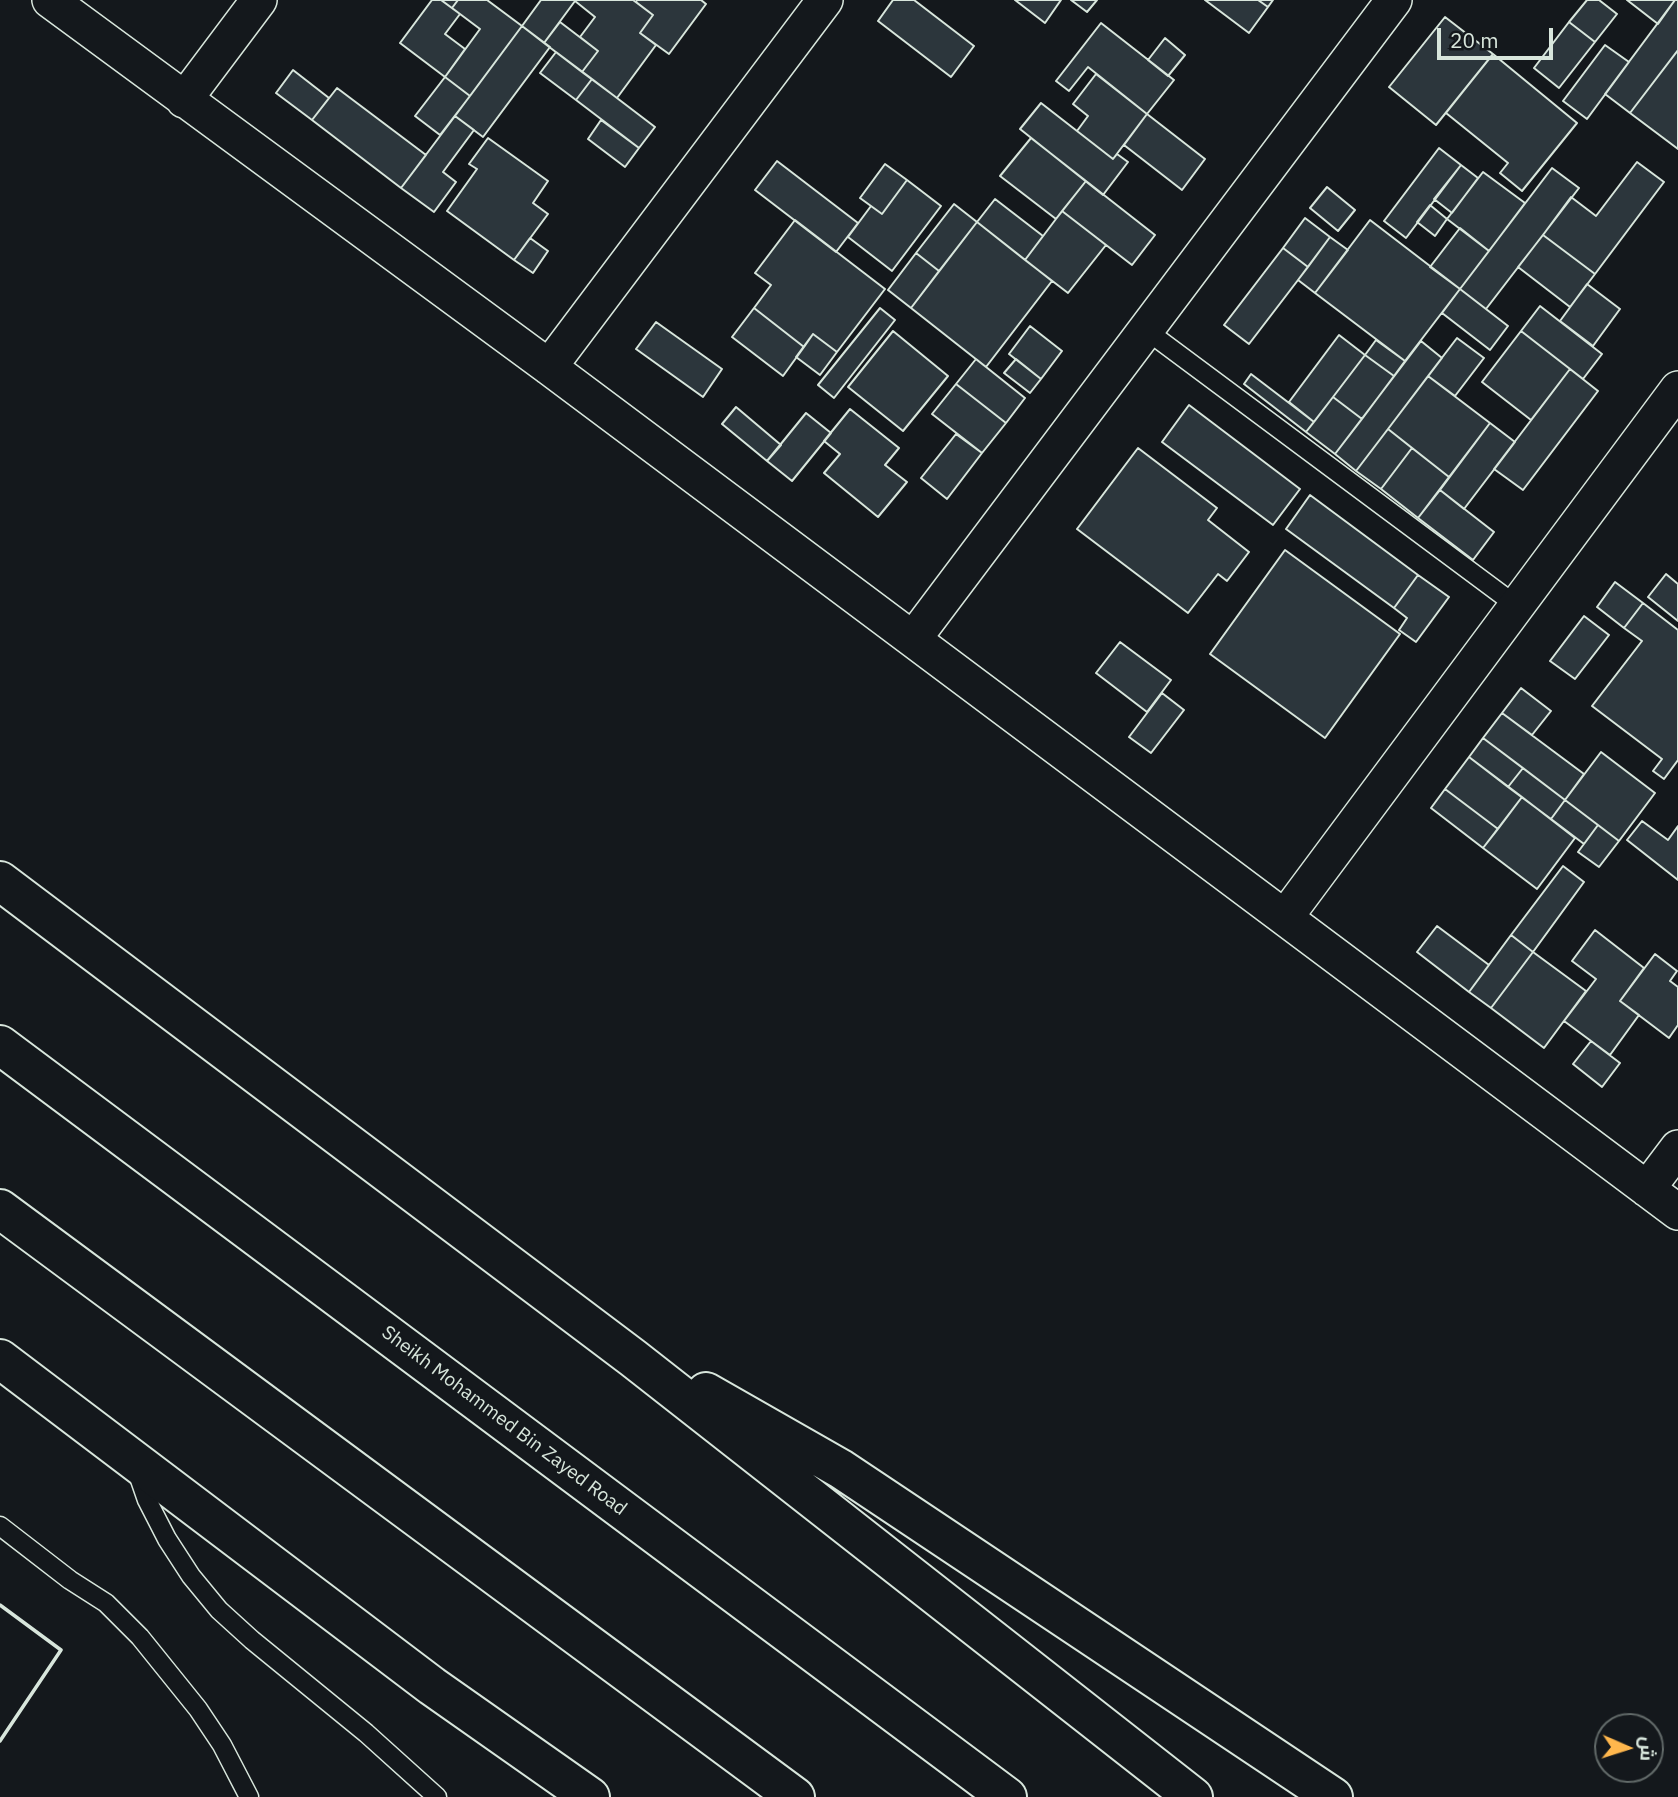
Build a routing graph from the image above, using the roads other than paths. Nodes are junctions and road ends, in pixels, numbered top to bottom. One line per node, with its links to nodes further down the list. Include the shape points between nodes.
1 (50, 0): 5 (street)
2 (258, 0): 5 (street)
3 (825, 0): 7 (street)
4 (1394, 0): 6 (street)
5 (184, 100): 7 (street)
6 (1146, 330): 9 (lane); 10 (street)
7 (550, 367): 10 (street)
8 (1678, 389): 9 (street)
9 (1517, 606): 12 (street)
10 (914, 638): 12 (street)
11 (0, 881): 18 (highway)
12 (1286, 916): 15 (street)
13 (0, 1045): 28 (highway, Sheikh Mohammed Bin Zayed Road)
14 (1678, 1148): 15 (street)
15 (1647, 1189): 17 (street)
16 (0, 1209): 27 (highway)
17 (1678, 1212)
18 (633, 1358): 29 (highway); 30 (highway, via 715,1397 841,1469)
19 (0, 1359): 20 (highway)
20 (132, 1458): 22 (highway); 24 (lane, via 167,1539 219,1610)
21 (0, 1526): 23 (lane, via 106,1603 140,1637 198,1709)
22 (432, 1686): 25 (highway); 26 (highway)
23 (249, 1797)
24 (437, 1797)
25 (544, 1797)
26 (590, 1797)
27 (795, 1797)
28 (1007, 1797)
29 (1193, 1797)
30 (1333, 1797)

